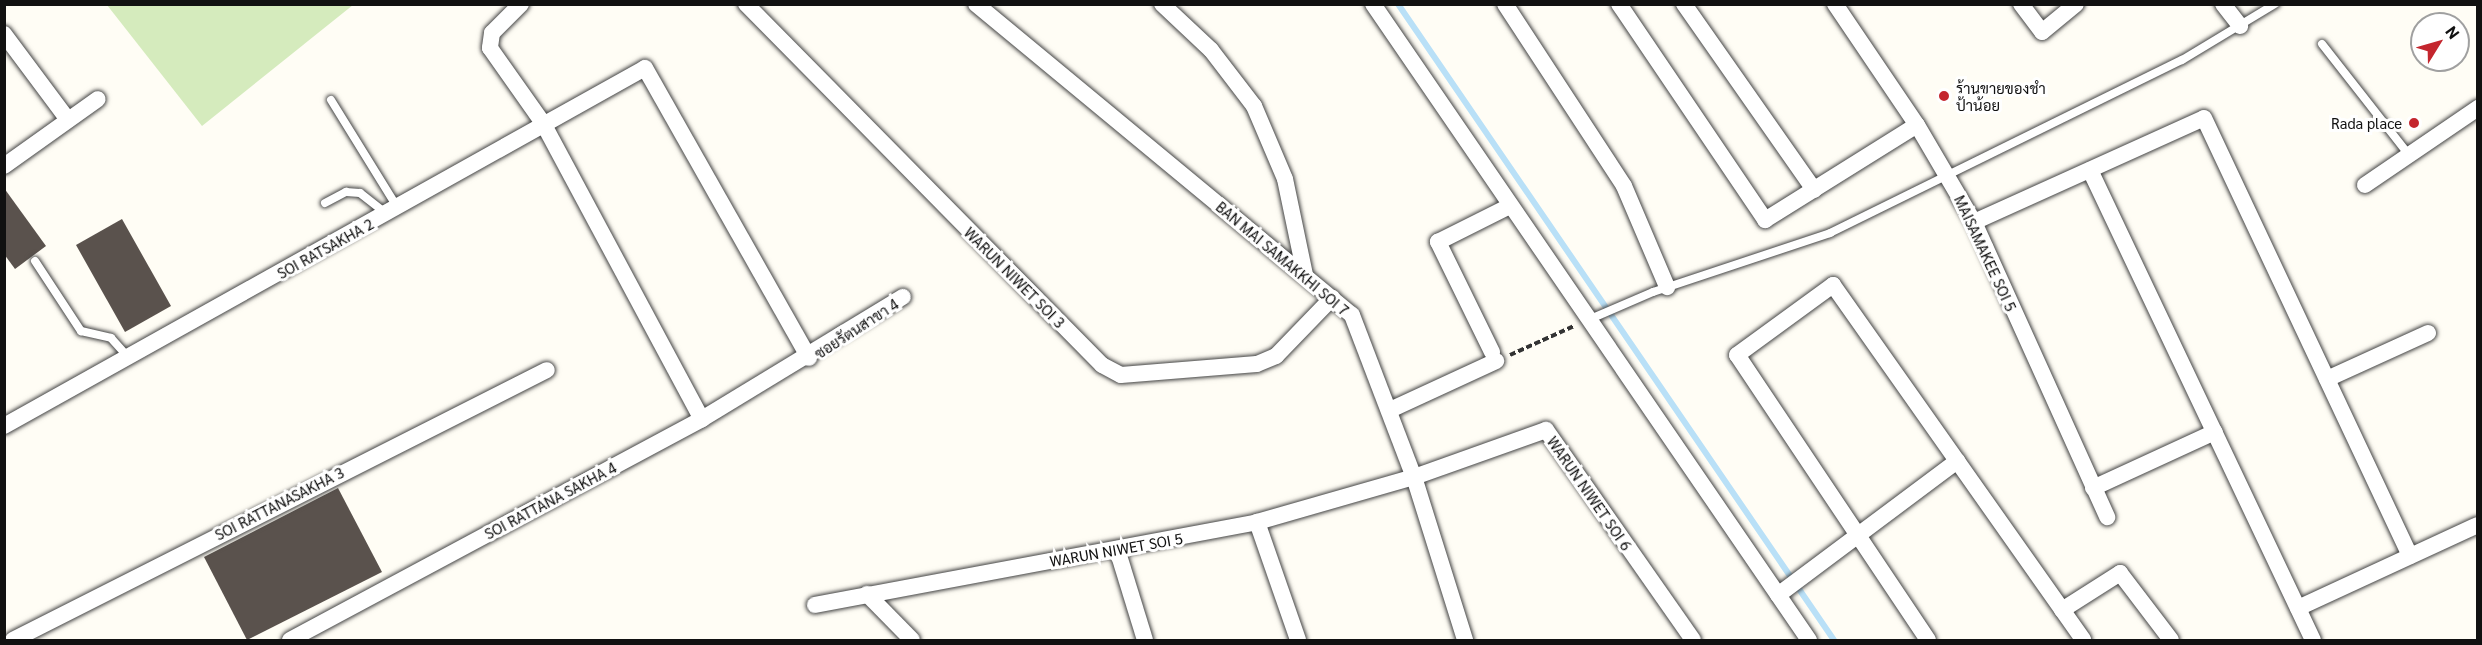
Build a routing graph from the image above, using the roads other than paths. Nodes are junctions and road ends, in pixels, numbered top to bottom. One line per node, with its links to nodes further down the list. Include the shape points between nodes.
1 (521, 4): 21 (street, via 492,33 490,48)
2 (746, 4): 37 (street, WARUN NIWET SOI 3, via 1102,365 1121,375 1257,364 1276,356)
3 (976, 4): 34 (street, BAN MAI SAMAKKHI SOI 7)
4 (1162, 4): 34 (street, via 1211,50 1254,106 1285,179)
5 (1373, 4): 30 (street)
6 (1505, 4): 35 (street, via 1624,186)
7 (1619, 4): 28 (street, via 1765,220)
8 (1684, 4): 28 (street)
9 (1835, 4): 22 (street, MAISAMAKEE SOI 5)
10 (2021, 4): 11 (street, via 2042,32)
11 (2076, 4)
12 (2223, 4): 14 (street)
13 (2275, 4): 14 (lane)
14 (2240, 26): 26 (lane, via 2182,60)
15 (4, 34): 20 (street)
16 (2322, 44): 23 (lane)
17 (98, 99): 20 (street)
18 (331, 100): 31 (lane)
19 (2478, 108): 23 (street)
20 (68, 120): 24 (street)
21 (543, 123): 31 (street, SOI RATSAKHA 2); 41 (street, SOI RATSAKHA 2, via 645,68); 45 (street)
22 (1917, 125): 26 (street, MAISAMAKEE SOI 5); 28 (street)
23 (2409, 155): 27 (street)
24 (4, 166)
25 (2090, 170): 32 (street); 43 (street, via 2204,118); 47 (street)
26 (1947, 172): 32 (street, MAISAMAKEE SOI 5); 35 (lane, via 1830,233)
27 (2365, 185)
28 (1814, 190)
29 (325, 203): 31 (lane, via 346,192 360,193)
30 (1510, 206): 38 (street); 44 (street, via 1438,242 1494,356)
31 (392, 211): 40 (street, SOI RATSAKHA 2)
32 (1974, 222): 50 (street, MAISAMAKEE SOI 5)
33 (35, 261): 40 (lane, via 81,331 111,338)
34 (1305, 275): 37 (street, BAN MAI SAMAKKHI SOI 7)
35 (1667, 287): 38 (lane)
36 (903, 297): 41 (street, ซอยรัตนสาขา 4)
37 (1332, 298): 44 (street, BAN MAI SAMAKKHI SOI 7, via 1364,335)
38 (1593, 318): 58 (street)
39 (2428, 333): 43 (street)
40 (128, 357): 46 (street, SOI RATSAKHA 2)
41 (809, 358): 45 (street, SOI RATTANA SAKHA 4)
42 (547, 370): 62 (street, SOI RATTANASAKHA 3)
43 (2327, 379): 56 (street)
44 (1390, 410): 49 (street, BAN MAI SAMAKKHI SOI 7)
45 (702, 419): 63 (street, SOI RATTANA SAKHA 4)
46 (4, 426)
47 (2215, 432): 50 (street); 60 (street)
48 (1957, 461): 54 (street); 54 (street, via 1833,285 1737,355); 61 (street)
49 (1414, 477): 52 (street, WARUN NIWET SOI 5); 67 (street, BAN MAI SAMAKKHI SOI 7); 68 (street, WARUN NIWET SOI 6, via 1546,430)
50 (2093, 488): 51 (street, MAISAMAKEE SOI 5)
51 (2107, 517)
52 (1257, 522): 55 (street, WARUN NIWET SOI 5); 66 (street)
53 (2478, 525): 56 (street)
54 (1853, 533): 58 (street); 70 (street)
55 (1117, 549): 57 (street, WARUN NIWET SOI 5); 65 (street)
56 (2410, 556): 60 (street)
57 (867, 594): 59 (street, WARUN NIWET SOI 5); 64 (street)
58 (1778, 594): 69 (street)
59 (815, 605)
60 (2298, 608): 73 (street)
61 (2062, 609): 71 (street); 72 (street, via 2120,573)
62 (13, 640)
63 (290, 640)
64 (912, 640)
65 (1145, 640)
66 (1298, 640)
67 (1466, 640)
68 (1693, 640)
69 (1809, 640)
70 (1928, 640)
71 (2083, 640)
72 (2171, 640)
73 (2313, 640)

